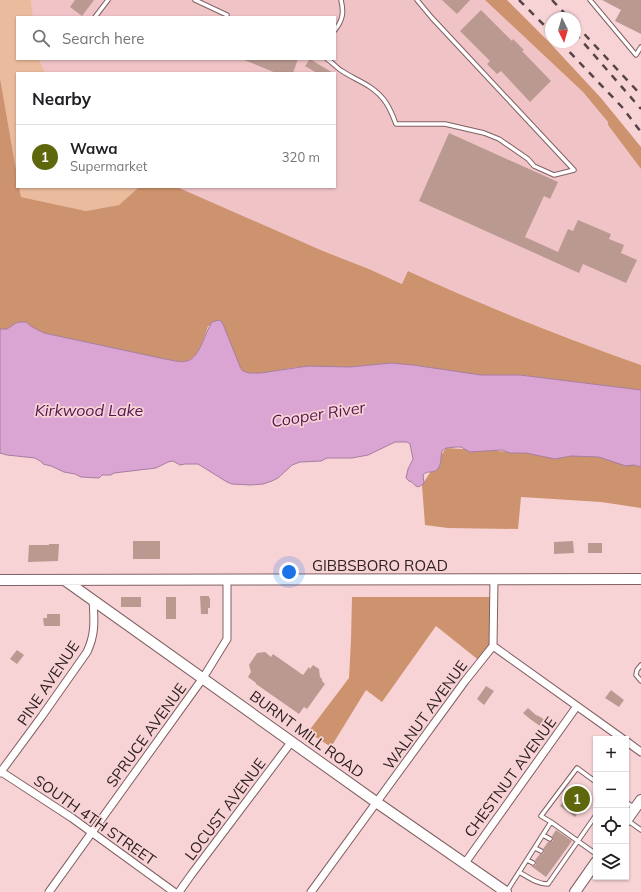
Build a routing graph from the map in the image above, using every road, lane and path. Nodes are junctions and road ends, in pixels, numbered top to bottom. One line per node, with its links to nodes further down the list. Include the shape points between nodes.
1 (108, 0): 7 (lane)
2 (195, 0): 6 (lane)
3 (341, 0): 9 (lane, via 342,18)
4 (417, 0): 11 (lane, via 574,170 554,175 534,166 499,139 484,133 445,124 396,124 385,100)
5 (590, 0): 10 (lane, via 636,55)
6 (204, 2): 8 (lane)
7 (96, 16)
8 (227, 16)
9 (336, 29)
10 (641, 47)
11 (329, 60)
12 (641, 579): 15 (street, GIBBSBORO ROAD)
13 (0, 580): 16 (street, GIBBSBORO ROAD)
14 (227, 580): 15 (street, GIBBSBORO ROAD); 16 (street, GIBBSBORO ROAD); 20 (street, SPRUCE AVENUE, via 227,639)
15 (494, 580): 18 (street)
16 (66, 581): 17 (street, BURNT MILL ROAD)
17 (93, 599): 20 (street, BURNT MILL ROAD); 27 (street, PINE AVENUE, via 94,627 87,652)
18 (493, 646): 22 (street); 29 (street, WALNUT AVENUE)
19 (641, 665): 21 (lane, via 636,675)
20 (203, 678): 24 (street, BURNT MILL ROAD); 36 (street, SPRUCE AVENUE)
21 (641, 681)
22 (577, 706): 23 (street); 47 (street, CHESTNUT AVENUE)
23 (619, 736)
24 (292, 741): 29 (street, BURNT MILL ROAD); 56 (street, LOCUST AVENUE)
25 (629, 743): 26 (street)
26 (641, 752)
27 (0, 772): 36 (street, SOUTH 4TH STREET)
28 (593, 780): 33 (lane, via 577,768 541,816)
29 (376, 802): 47 (street, BURNT MILL ROAD); 57 (street, WALNUT AVENUE)
30 (638, 804): 31 (street)
31 (629, 816)
32 (593, 819): 39 (lane)
33 (551, 822): 37 (lane); 39 (lane)
34 (629, 822): 35 (lane)
35 (641, 830)
36 (92, 832): 54 (street, SPRUCE AVENUE); 55 (street, SOUTH 4TH STREET)
37 (543, 835): 38 (lane); 40 (lane)
38 (550, 839)
39 (578, 841): 43 (lane); 44 (lane)
40 (535, 848): 42 (lane); 45 (lane)
41 (566, 850): 43 (lane)
42 (541, 851)
43 (570, 852): 49 (lane)
44 (593, 852)
45 (527, 860): 48 (lane); 51 (lane)
46 (557, 862): 49 (lane)
47 (465, 863): 58 (street, BURNT MILL ROAD)
48 (533, 863)
49 (562, 865): 53 (lane)
50 (593, 866): 59 (street)
51 (519, 872): 53 (lane, via 542,884 548,884); 58 (lane)
52 (548, 874): 53 (lane)
53 (554, 877)
54 (49, 892)
55 (174, 892)
56 (179, 892)
57 (311, 892)
58 (506, 892)
59 (575, 892)

